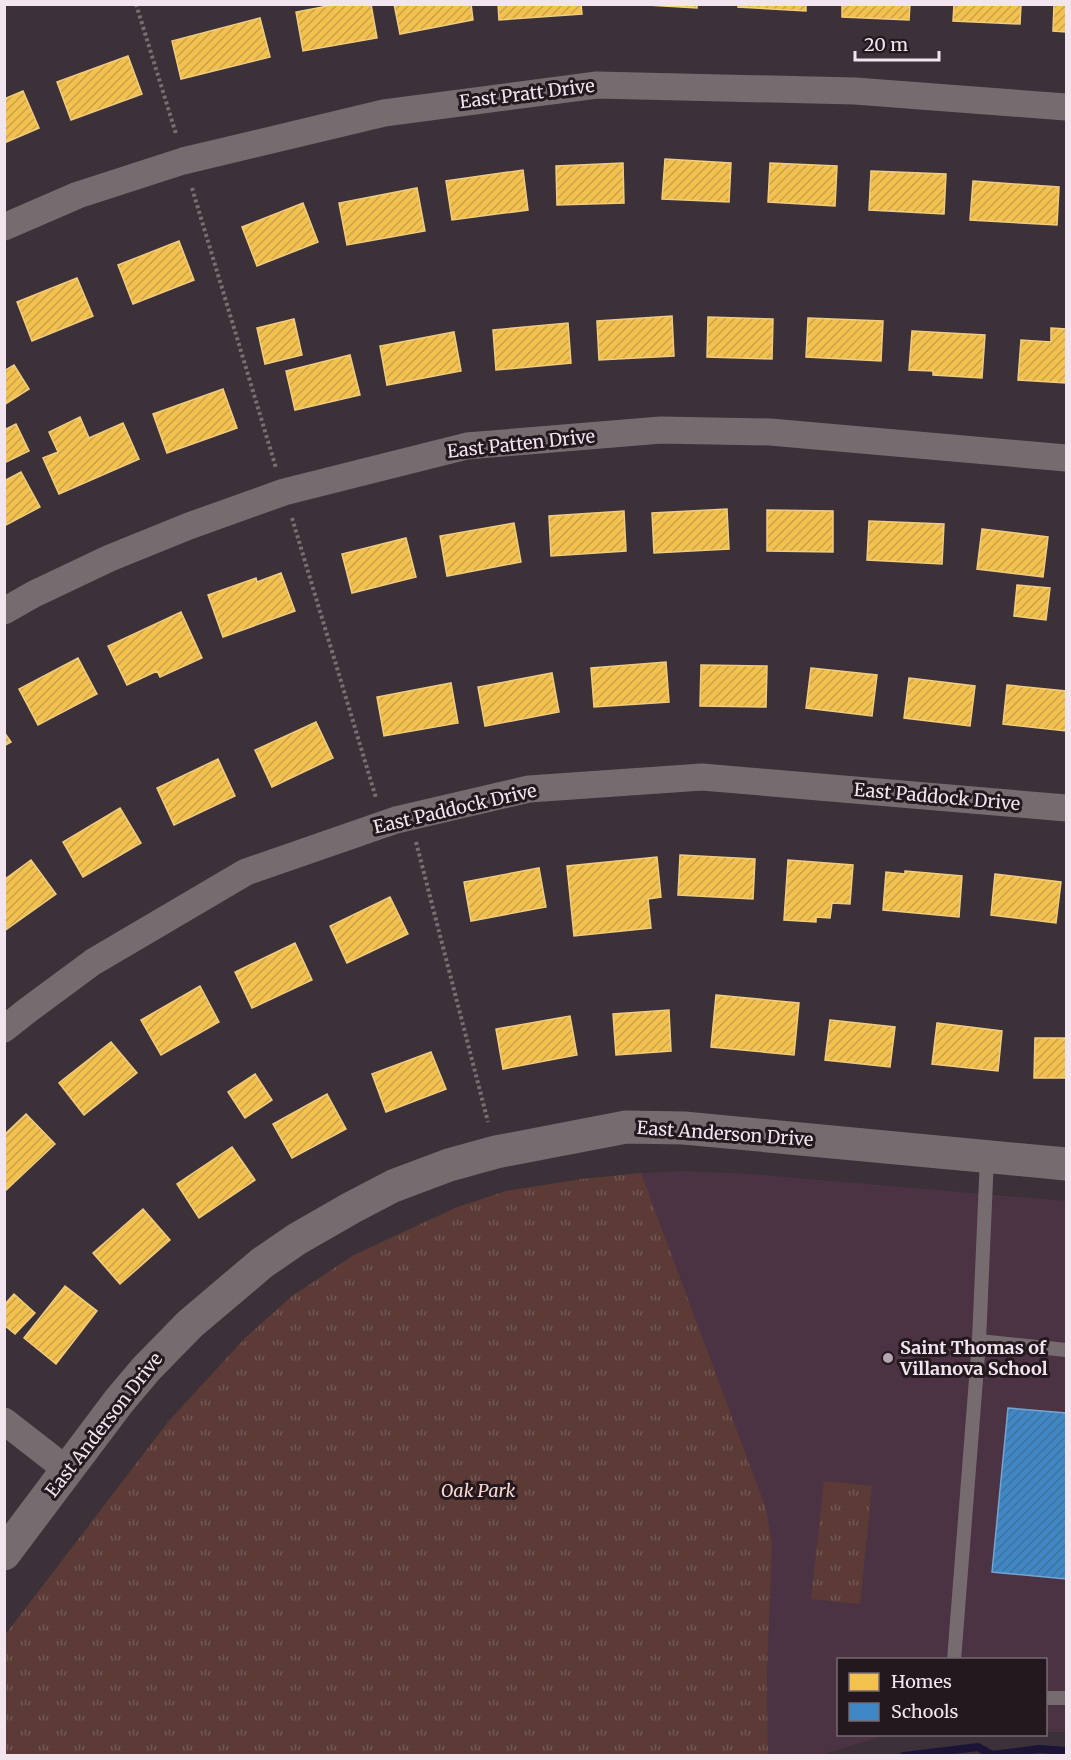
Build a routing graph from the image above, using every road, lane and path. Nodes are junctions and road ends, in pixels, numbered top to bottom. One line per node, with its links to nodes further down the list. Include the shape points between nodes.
1 (136, 4): 3 (path)
2 (1066, 107): 3 (street, East Pratt Drive, via 855,91 597,85 384,113)
3 (183, 161): 4 (street, East Pratt Drive, via 78,195); 6 (path)
4 (4, 227)
5 (1066, 458): 6 (street, East Patten Drive, via 770,432 661,430 467,446)
6 (284, 492): 7 (street, East Patten Drive, via 110,558); 9 (path, via 378,807)
7 (4, 611)
8 (1066, 808): 9 (street, East Paddock Drive, via 702,777 529,789)
9 (396, 820): 10 (street, East Paddock Drive, via 246,872 93,962); 11 (path, via 415,838)
10 (4, 1029)
11 (496, 1152): 12 (street, East Anderson Drive, via 626,1127 684,1128); 17 (street, East Anderson Drive, via 393,1186 321,1224 262,1263 190,1324 146,1369)
12 (987, 1157): 13 (street, East Anderson Drive); 14 (lane)
13 (1066, 1164)
14 (979, 1341): 15 (lane); 19 (lane)
15 (1066, 1350)
16 (4, 1421): 17 (street)
17 (67, 1470): 18 (street, East Anderson Drive)
18 (4, 1554)
19 (954, 1658)
20 (1047, 1698): 21 (lane)
21 (1066, 1698)

